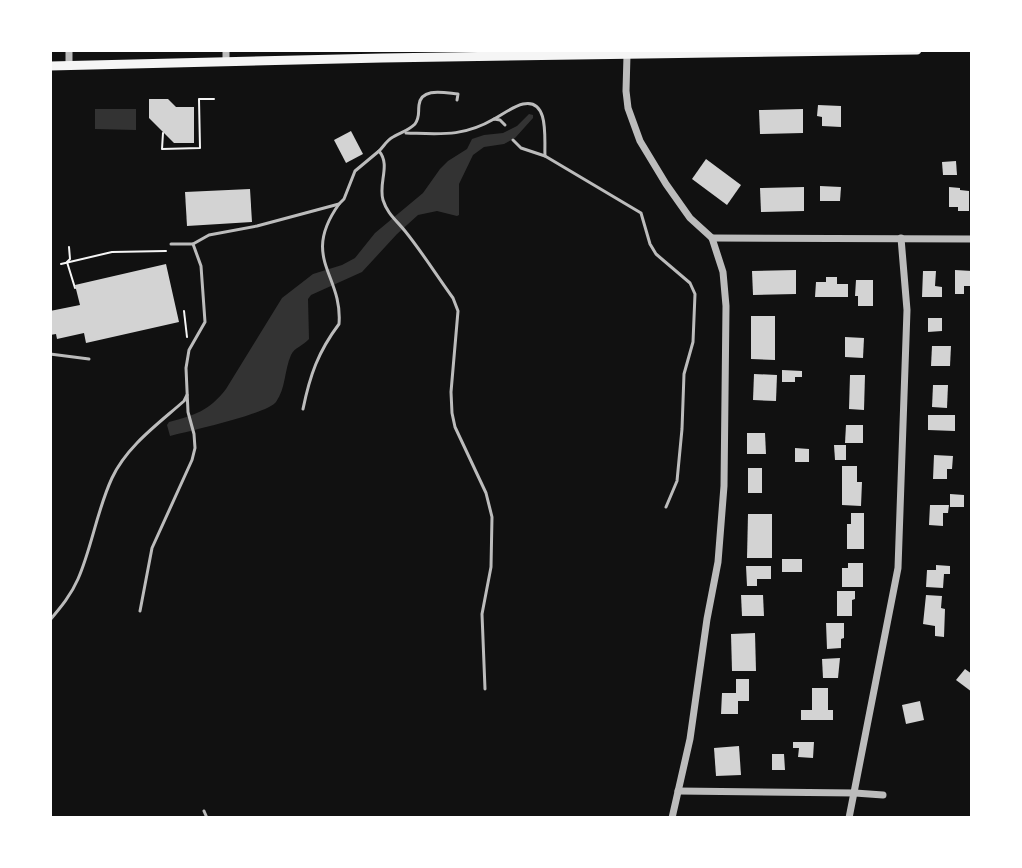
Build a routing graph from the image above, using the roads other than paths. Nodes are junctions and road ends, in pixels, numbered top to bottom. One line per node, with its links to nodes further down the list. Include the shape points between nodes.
1 (69, 50): 12 (street)
2 (226, 50): 10 (street)
3 (917, 50): 4 (main road)
4 (699, 52): 9 (main road)
5 (561, 53): 6 (main road); 8 (main road)
6 (597, 53): 9 (main road)
7 (382, 54): 8 (main road); 10 (main road)
8 (474, 54)
9 (627, 55): 21 (street, via 628,108 640,141 690,218)
10 (226, 62): 12 (main road)
11 (50, 66): 12 (main road)
12 (69, 66)
13 (457, 100): 16 (lane, via 458,94 423,96 418,118)
14 (494, 119): 15 (lane); 16 (lane, via 462,133); 19 (lane, via 522,104 537,106 544,120)
15 (505, 125)
16 (403, 133): 18 (lane)
17 (513, 140): 19 (lane)
18 (379, 151): 20 (lane, via 355,171); 33 (lane, via 385,163 381,195 392,218 458,311 452,413 492,517 491,567 482,614)
19 (545, 156): 30 (lane, via 641,213 656,254 690,283 695,294 677,481)
20 (339, 204): 25 (lane, via 209,235); 29 (lane, via 324,229 323,256 339,324 316,360)
21 (712, 238): 22 (street); 34 (street, via 726,306 724,486 718,562)
22 (901, 238): 23 (street); 35 (street, via 907,310 898,568)
23 (972, 239)
24 (171, 244): 25 (lane)
25 (193, 244): 28 (lane, via 201,266 205,322 189,350)
26 (50, 354): 27 (lane)
27 (89, 359)
28 (187, 395): 31 (lane, via 195,448 152,548); 32 (lane, via 118,467 78,580)
29 (303, 409)
30 (666, 507)
31 (140, 611)
32 (50, 620)
33 (485, 689)
34 (678, 791): 35 (street); 39 (street)
35 (855, 793): 36 (street); 40 (street)
36 (883, 795)
37 (204, 811): 38 (lane)
38 (207, 818)
39 (672, 818)
40 (849, 818)

